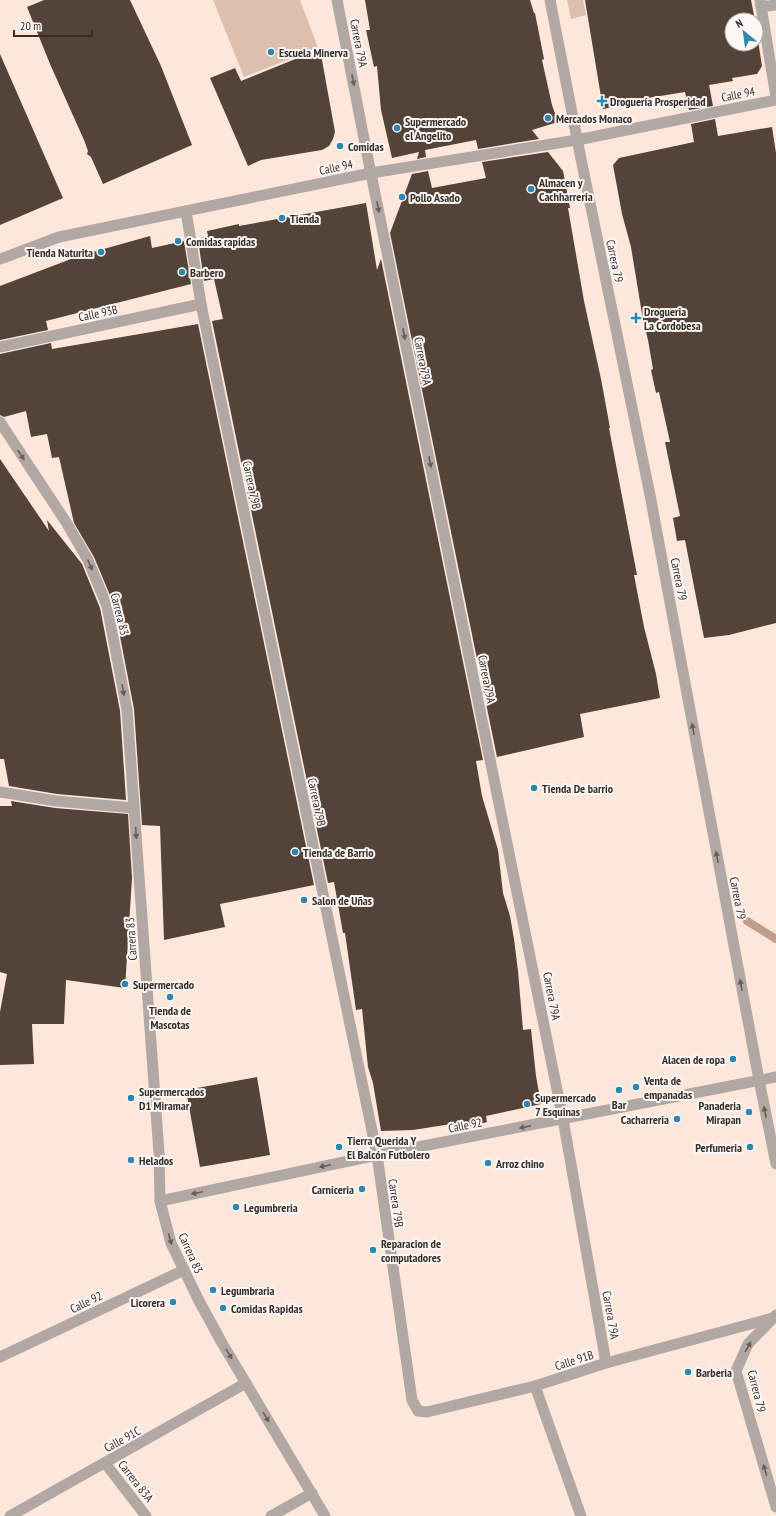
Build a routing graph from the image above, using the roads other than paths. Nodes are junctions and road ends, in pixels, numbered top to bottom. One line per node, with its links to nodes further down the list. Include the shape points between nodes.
1 (337, 0): 7 (street, Carrera 79A, one-way to 7)
2 (550, 0): 6 (street, Carrera 79)
3 (761, 4): 4 (street); 5 (street)
4 (776, 5)
5 (776, 98): 6 (street, Calle 94)
6 (577, 140): 7 (street, Calle 94); 16 (street, Carrera 79, one-way to 6, via 650,495)
7 (371, 173): 8 (street, Calle 94); 17 (street, Carrera 79A, one-way to 17)
8 (186, 211): 9 (street, Calle 94, via 59,237); 10 (street, Carrera 79B)
9 (0, 259)
10 (201, 304): 11 (street, Calle 93B); 18 (street, Carrera 79B)
11 (0, 347)
12 (0, 422): 14 (street, Carrera 83, one-way to 14, via 66,522 88,560 108,606 127,710)
13 (0, 792): 14 (street, via 56,801)
14 (134, 808): 20 (street, Carrera 83, one-way to 20, via 159,1153)
15 (776, 1077): 16 (street, Calle 92)
16 (759, 1080): 17 (street, Calle 92); 19 (street, Carrera 79, one-way to 16)
17 (563, 1119): 18 (street, Calle 92, one-way to 18); 24 (street, Carrera 79A)
18 (376, 1155): 20 (street, Calle 92, one-way to 20); 27 (street, Carrera 79B)
19 (776, 1164)
20 (160, 1201): 21 (street, Carrera 83, one-way to 21, via 171,1243)
21 (184, 1270): 23 (street, Calle 92); 25 (street, Carrera 83, one-way to 25)
22 (775, 1317): 24 (street, Calle 91B); 30 (street, Carrera 79, one-way to 22, via 736,1371 748,1344)
23 (0, 1357)
24 (606, 1363): 26 (street, Calle 91B)
25 (246, 1383): 28 (street, Calle 91C); 29 (street, Carrera 83, one-way to 29)
26 (535, 1386): 27 (street, Calle 91B, via 428,1412 418,1411); 32 (street)
27 (412, 1400)
28 (105, 1463): 34 (street, Calle 91C); 35 (street, Carrera 83A)
29 (312, 1494): 36 (street); 37 (street, Carrera 83)
30 (776, 1507)
31 (0, 1513): 33 (street)
32 (577, 1514)
33 (5, 1516)
34 (10, 1516)
35 (146, 1516)
36 (271, 1516)
37 (325, 1516)

